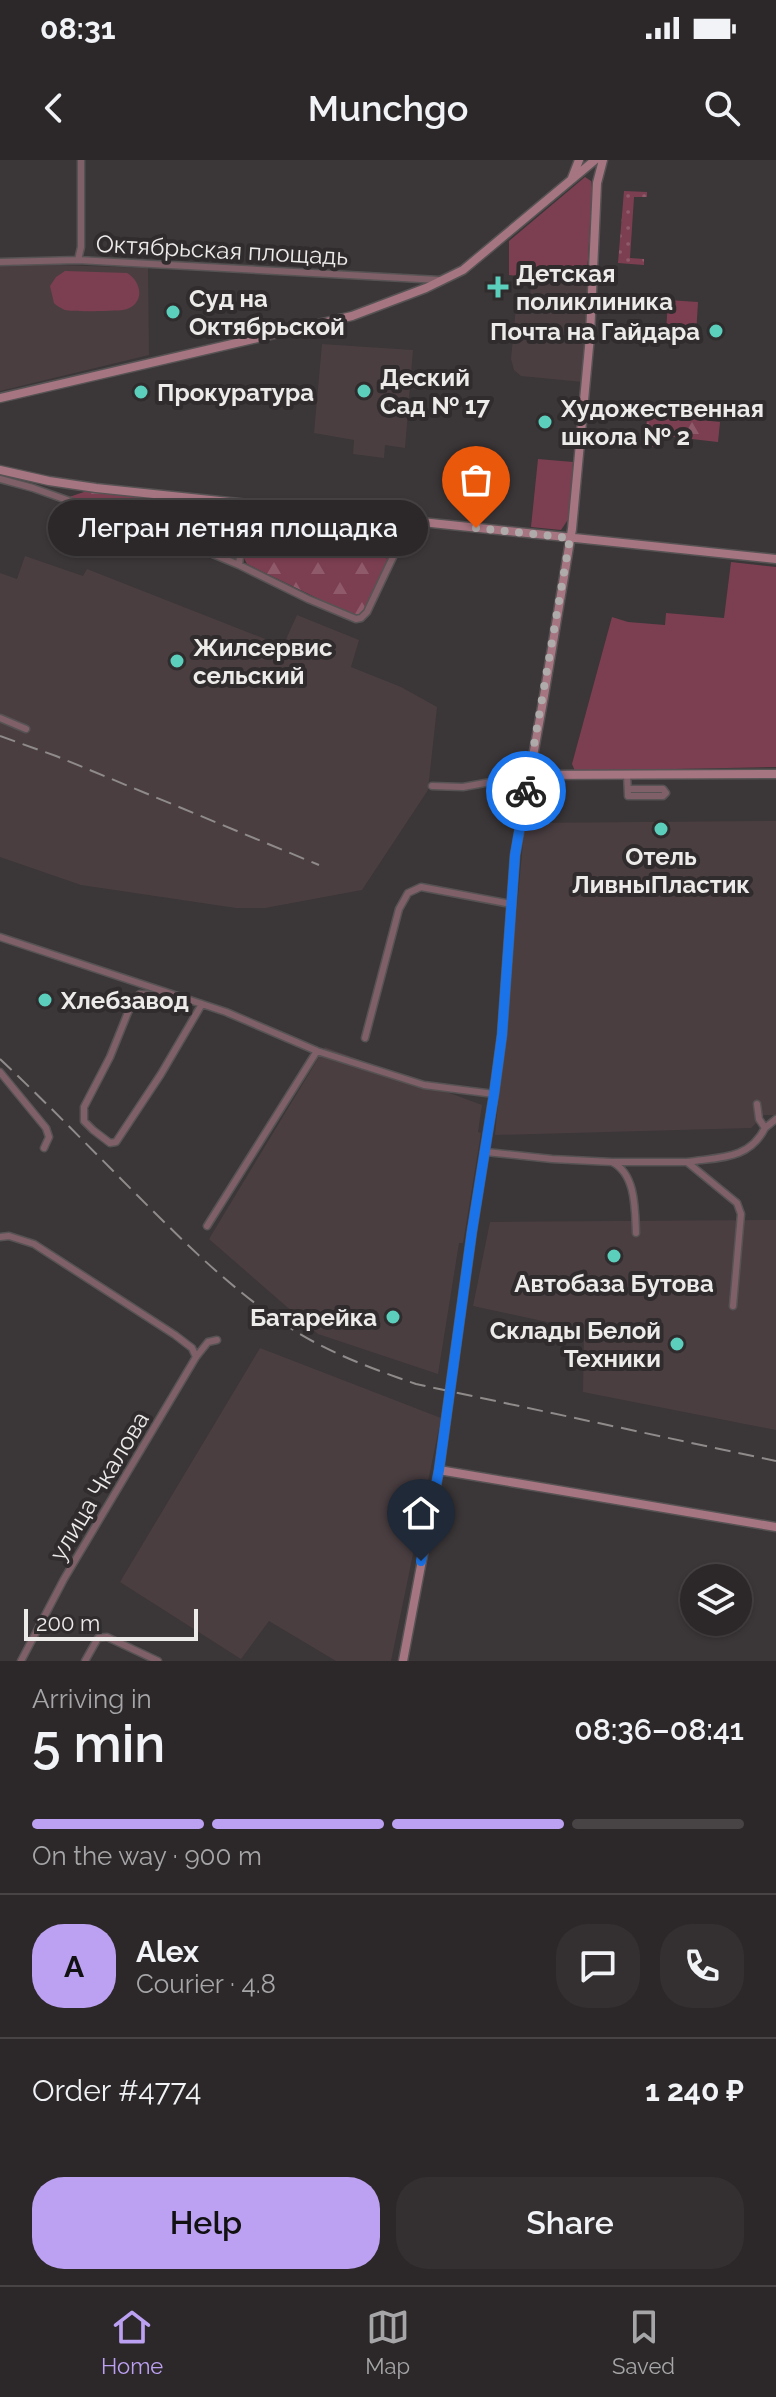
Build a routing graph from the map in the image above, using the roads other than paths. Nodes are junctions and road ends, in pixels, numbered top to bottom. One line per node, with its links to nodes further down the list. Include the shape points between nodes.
1 (81, 160): 8 (street)
2 (579, 160): 7 (street)
3 (603, 160): 6 (street)
4 (591, 161): 5 (street); 6 (street)
5 (579, 174): 6 (street); 7 (street)
6 (596, 180): 16 (street, via 590,336)
7 (571, 181): 10 (street, via 463,270)
8 (78, 260): 9 (street, Октябрьская площадь); 10 (street, Октябрьская площадь)
9 (0, 262)
10 (442, 280): 11 (street, via 340,319)
11 (0, 398)
12 (0, 470): 14 (street, via 96,488)
13 (0, 479): 18 (street)
14 (246, 504): 15 (street); 18 (street)
15 (410, 521): 16 (street); 18 (street, via 361,618 350,618)
16 (570, 538): 17 (street); 23 (street)
17 (776, 559)
18 (239, 565)
19 (0, 718): 20 (street)
20 (26, 729)
21 (627, 774): 22 (street); 23 (street); 25 (street)
22 (776, 774)
23 (529, 775): 24 (street, via 463,787); 26 (street)
24 (432, 786)
25 (628, 789): 25 (street, via 630,797 666,793 663,789)
26 (511, 904): 30 (street, via 421,887 408,893 392,928); 33 (street)
27 (0, 937): 28 (street)
28 (165, 992): 29 (street); 29 (street, via 140,994 133,1000 86,1101 84,1121 110,1143 137,1111)
29 (202, 1004): 31 (street)
30 (365, 1038)
31 (317, 1051): 33 (street, via 424,1085); 41 (street)
32 (0, 1072): 37 (street, via 46,1128)
33 (494, 1094): 38 (street)
34 (757, 1104): 36 (street)
35 (776, 1119): 36 (street)
36 (765, 1128): 40 (street, via 739,1154)
37 (44, 1148)
38 (486, 1152): 39 (street); 47 (street)
39 (612, 1162): 40 (street); 42 (street, via 620,1166 632,1191)
40 (687, 1162): 44 (street, via 740,1209)
41 (207, 1226)
42 (636, 1233)
43 (0, 1237): 46 (street, via 34,1244 175,1335)
44 (733, 1306)
45 (217, 1340): 46 (street, улица Чкалова, via 208,1342)
46 (196, 1357): 50 (street, улица Чкалова)
47 (439, 1470): 48 (street); 53 (street)
48 (776, 1527)
49 (148, 1659): 51 (street, via 107,1637 98,1638); 52 (street)
50 (21, 1661)
51 (85, 1661)
52 (158, 1661)
53 (403, 1661)

